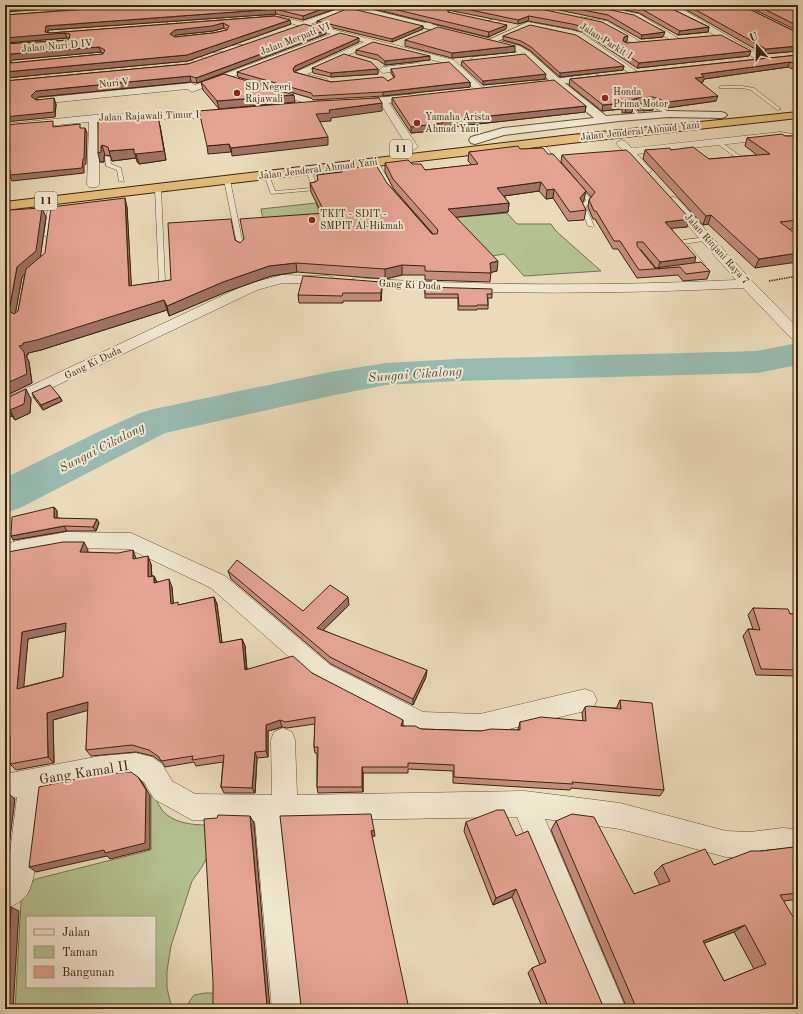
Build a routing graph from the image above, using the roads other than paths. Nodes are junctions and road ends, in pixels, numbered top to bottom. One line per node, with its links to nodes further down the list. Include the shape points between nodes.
1 (168, 5): 23 (street)
2 (446, 5): 12 (street)
3 (470, 5): 12 (street)
4 (516, 5): 10 (street)
5 (582, 5): 14 (street)
6 (616, 5): 14 (street)
7 (665, 5): 30 (street)
8 (757, 5): 11 (street)
9 (347, 6): 24 (street); 28 (street)
10 (528, 6): 13 (street); 26 (street, via 488,21)
11 (738, 6): 16 (street)
12 (462, 8): 15 (street)
13 (540, 10)
14 (606, 10): 20 (street); 21 (street, via 633,15)
15 (451, 13): 17 (street); 28 (street)
16 (754, 14)
17 (465, 16)
18 (255, 18): 24 (street, via 276,17)
19 (578, 18): 20 (street)
20 (587, 20): 22 (street)
21 (643, 20): 22 (street); 34 (street, via 680,39)
22 (604, 23): 36 (street, via 642,43)
23 (176, 24): 25 (street); 42 (street)
24 (303, 24): 27 (street); 29 (street)
25 (163, 25)
26 (517, 28): 33 (street); 39 (street, Jalan Parkit I, via 531,23 576,33)
27 (290, 29)
28 (425, 29): 33 (street, via 438,28)
29 (338, 34): 35 (street); 49 (street, Jalan Merpati VI)
30 (721, 35): 31 (street); 47 (street, via 766,58)
31 (706, 37)
32 (406, 41): 38 (street)
33 (490, 41): 45 (street, via 517,48)
34 (661, 41)
35 (372, 42): 38 (street); 44 (street)
36 (625, 45)
37 (611, 46): 39 (street)
38 (392, 47): 50 (street)
39 (597, 48): 54 (street, Jalan Parkit I, via 639,73)
40 (17, 50): 43 (street, via 13,65)
41 (247, 51): 42 (street); 48 (street, via 231,51); 49 (street)
42 (180, 53): 48 (street)
43 (101, 54)
44 (343, 54): 46 (street); 58 (street, via 298,71 308,77)
45 (527, 54): 50 (street); 59 (street)
46 (355, 58)
47 (748, 60)
48 (202, 61): 52 (street)
49 (267, 61): 53 (street); 56 (street, Jalan Merpati VI)
50 (451, 62): 51 (street, via 383,75); 65 (street, via 484,89)
51 (375, 64)
52 (189, 65)
53 (281, 65)
54 (620, 75)
55 (605, 76): 59 (street)
56 (225, 78): 57 (street); 61 (street, Jalan Merpati VI)
57 (240, 82)
58 (335, 82)
59 (557, 82): 60 (street); 79 (street)
60 (528, 84)
61 (190, 85): 68 (street); 72 (street, Nuri V)
62 (721, 87): 74 (lane, via 752,89)
63 (261, 88): 71 (street, via 323,104)
64 (395, 88): 67 (street)
65 (465, 91)
66 (426, 96): 67 (street)
67 (403, 98): 69 (street)
68 (194, 101)
69 (382, 101): 70 (street); 86 (street)
70 (347, 103)
71 (296, 106)
72 (38, 108): 78 (street, Jalan Rajawali Timur I); 81 (street, Jalan Rajawali Timur I)
73 (798, 108): 74 (highway, Jalan Jenderal Ahmad Yani / 11)
74 (779, 109): 76 (highway, Jalan Jenderal Ahmad Yani / 11)
75 (234, 112): 78 (street, Jalan Rajawali Timur I, via 173,120 115,122)
76 (721, 115): 79 (street, via 669,114); 84 (highway, Jalan Jenderal Ahmad Yani / 11)
77 (798, 115): 80 (highway, Jalan Jenderal Ahmad Yani / 11)
78 (94, 118): 99 (street)
79 (604, 120): 84 (street, via 503,132)
80 (706, 124): 87 (highway, via 695,131 633,138); 88 (highway, Jalan Jenderal Ahmad Yani / 11)
81 (6, 126): 82 (street)
82 (5, 138)
83 (798, 139): 85 (street, via 781,135)
84 (475, 140): 86 (highway, Jalan Jenderal Ahmad Yani / 11)
85 (718, 142): 87 (street); 91 (lane)
86 (413, 147): 97 (highway, Jalan Jenderal Ahmad Yani / 11)
87 (624, 147): 89 (highway, via 600,142); 96 (street)
88 (493, 148): 89 (highway); 93 (highway, Jalan Jenderal Ahmad Yani / 11)
89 (548, 154): 92 (lane)
90 (107, 157): 97 (lane, via 108,165 119,169)
91 (744, 162)
92 (562, 169)
93 (380, 170): 94 (highway, Jalan Jenderal Ahmad Yani / 11); 103 (lane)
94 (311, 178): 98 (highway, Jalan Jenderal Ahmad Yani / 11); 98 (lane, via 316,188 314,189 276,194 272,192)
95 (572, 180): 108 (lane, via 589,200 583,207)
96 (655, 181)
97 (122, 182): 99 (highway, Jalan Jenderal Ahmad Yani / 11)
98 (269, 183): 100 (highway, Jalan Jenderal Ahmad Yani / 11)
99 (93, 185): 102 (highway, Jalan Jenderal Ahmad Yani / 11)
100 (228, 187): 104 (highway, Jalan Jenderal Ahmad Yani / 11); 113 (lane)
101 (666, 193): 110 (street, Jalan Rinjani Raya 7)
102 (5, 195)
103 (395, 195)
104 (158, 196): 105 (highway, Jalan Jenderal Ahmad Yani / 11); 115 (lane)
105 (52, 201): 106 (highway, Jalan Jenderal Ahmad Yani / 11); 111 (lane)
106 (12, 205): 107 (highway)
107 (5, 212)
108 (591, 226)
109 (678, 236): 112 (lane)
110 (708, 239): 112 (lane); 116 (street, Jalan Rinjani Raya 7)
111 (47, 240)
112 (683, 242): 114 (lane, via 703,266)
113 (241, 249)
114 (686, 269)
115 (162, 282)
116 (747, 284): 117 (street, Jalan Rinjani Raya 7); 118 (street, Gang Ki Duda, via 664,288 498,288 396,285 310,278 282,279 231,296)
117 (796, 334)
118 (5, 405)
119 (5, 553): 120 (street, via 67,540 131,541 218,582 322,672 421,723 480,724)
120 (585, 700)
121 (283, 740): 125 (street)
122 (32, 782): 123 (street, Gang Kamal II); 125 (street, Gang Kamal II, via 100,768 136,765 143,766 153,773 163,790 192,808); 127 (street, via 20,878 17,885)
123 (5, 787)
124 (525, 804): 125 (street, Gang Kamal II); 126 (street, Gang Kamal II, via 620,816 726,844); 129 (street)
125 (276, 808): 128 (street)
126 (798, 842)
127 (5, 895)
128 (287, 1009)
129 (611, 1009)

